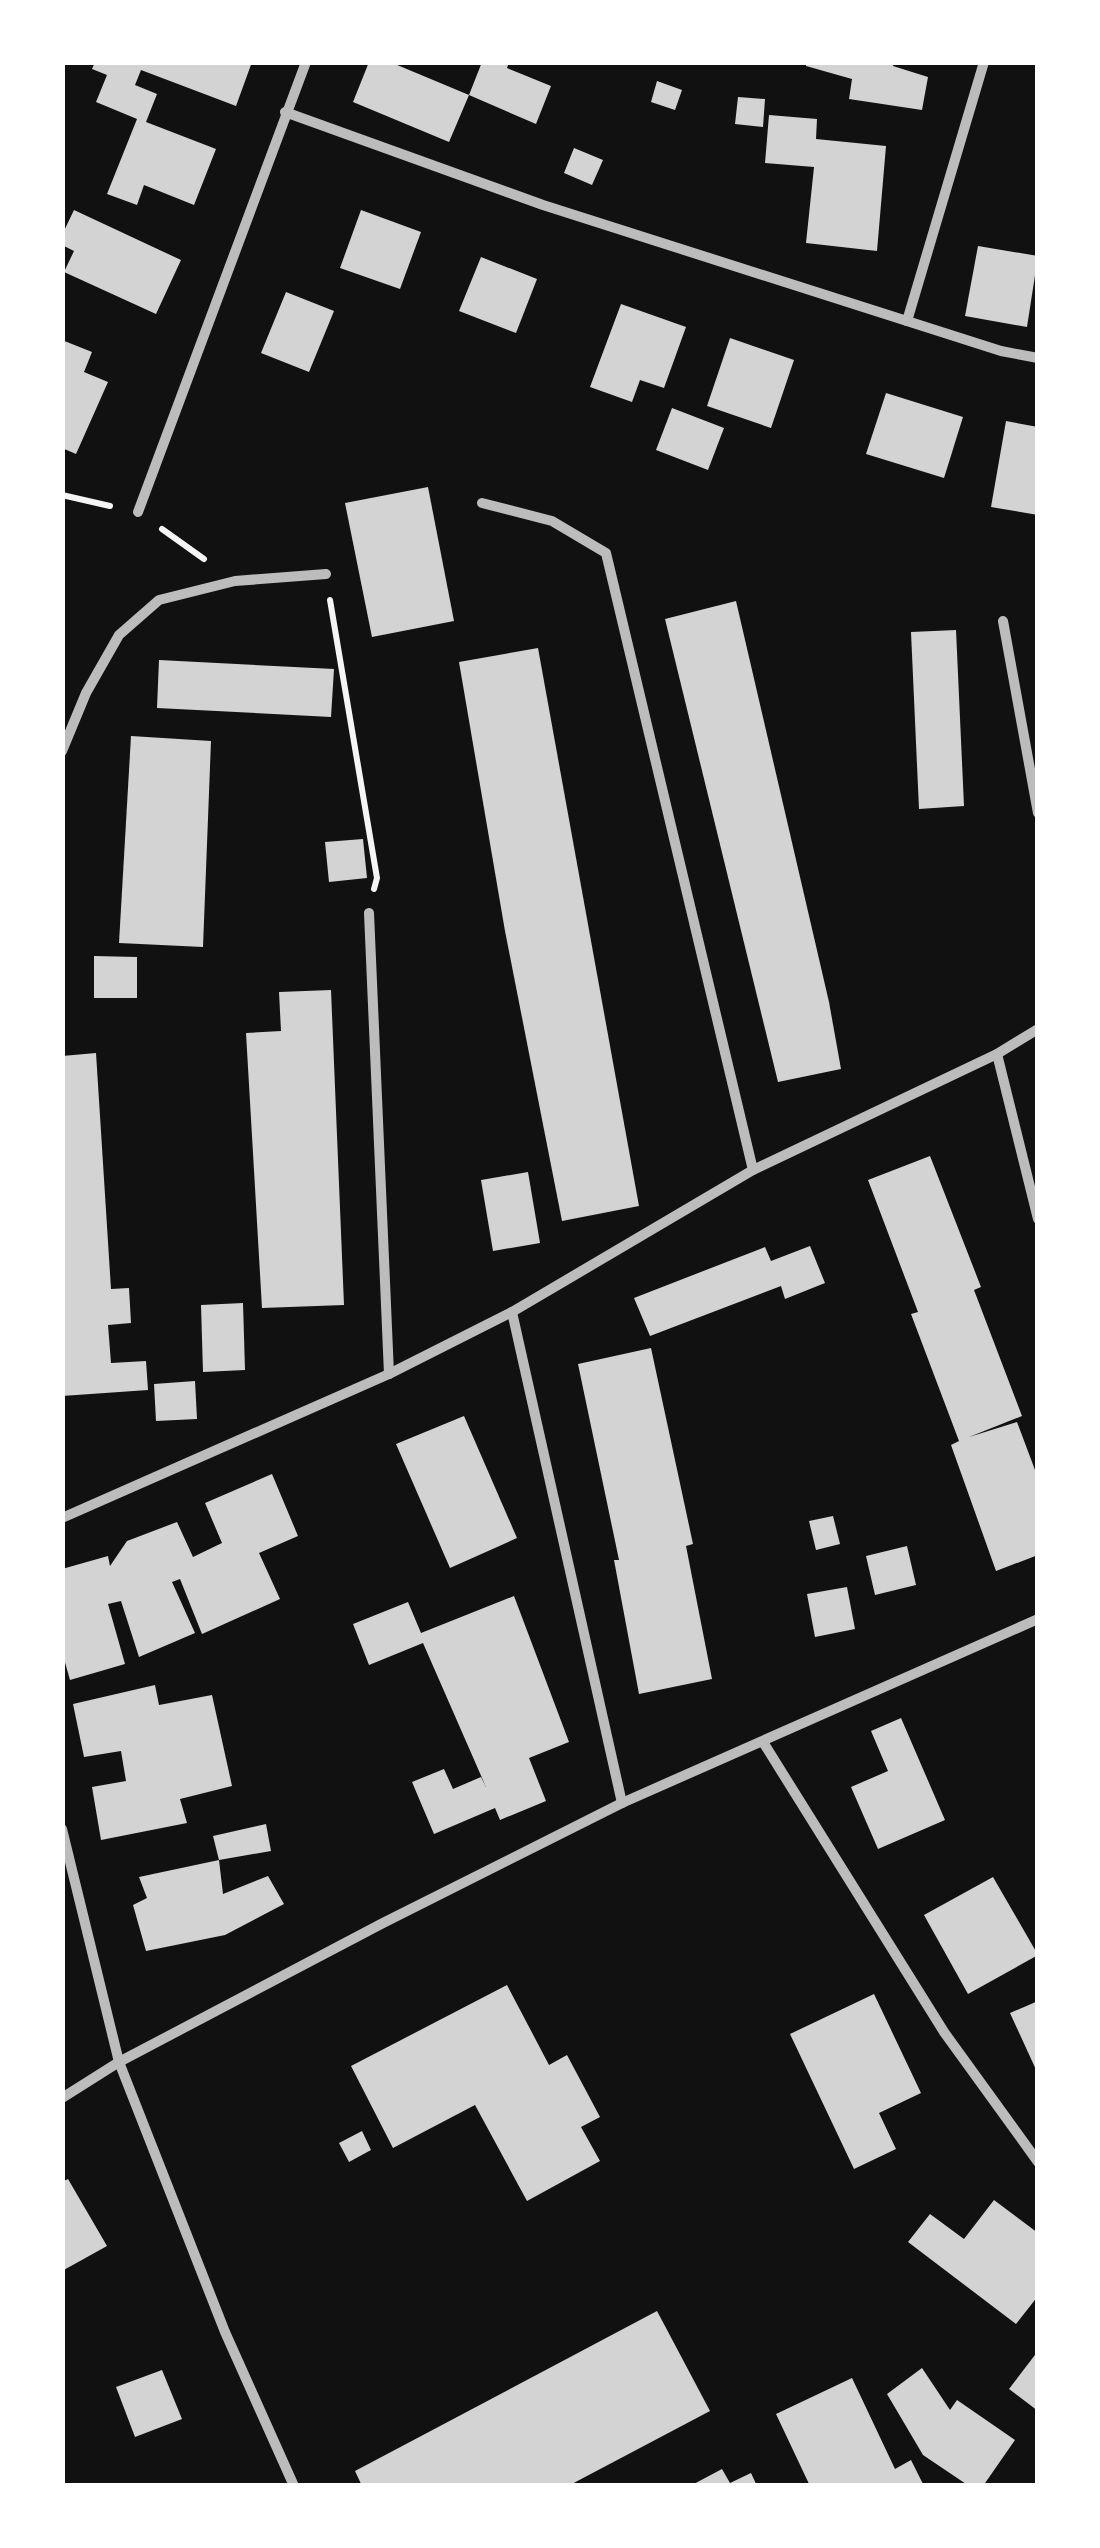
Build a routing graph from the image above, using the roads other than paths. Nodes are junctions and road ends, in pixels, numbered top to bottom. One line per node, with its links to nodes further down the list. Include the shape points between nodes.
1 (306, 62): 3 (street)
2 (984, 62): 4 (street)
3 (285, 112): 4 (street, via 542,205); 7 (street)
4 (907, 321): 5 (street)
5 (1038, 358)
6 (482, 503): 15 (street, via 552,520 606,553)
7 (138, 512)
8 (326, 574): 10 (street, via 235,581 159,600 119,635)
9 (1003, 622): 11 (street)
10 (62, 751)
11 (1038, 812)
12 (369, 913): 18 (street)
13 (1038, 1029): 14 (street)
14 (997, 1054): 15 (street); 16 (street)
15 (752, 1170): 17 (street)
16 (1038, 1219)
17 (512, 1312): 18 (street); 22 (street)
18 (390, 1374): 19 (street)
19 (62, 1518)
20 (1038, 1619): 21 (street)
21 (763, 1742): 22 (street); 26 (street, via 944,2032)
22 (622, 1804): 24 (street)
23 (62, 1829): 24 (street)
24 (119, 2062): 25 (street); 27 (street, via 225,2332)
25 (62, 2098)
26 (1038, 2162)
27 (294, 2486)

